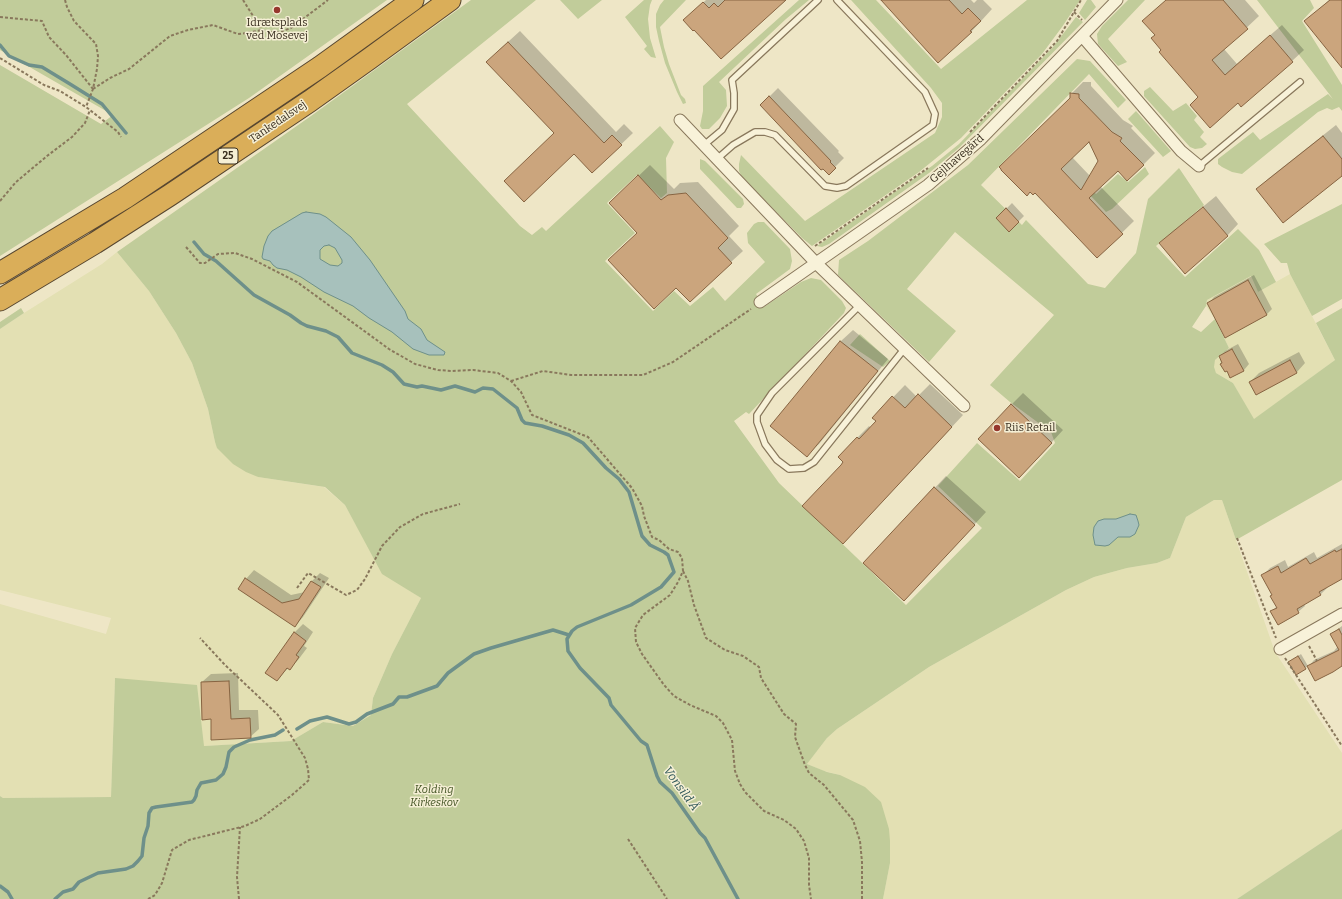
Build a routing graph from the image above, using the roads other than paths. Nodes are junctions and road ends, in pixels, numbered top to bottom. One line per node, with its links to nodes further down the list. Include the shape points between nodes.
1 (413, 0): 13 (highway, Tankedalsvej / 25, via 320,67 131,194)
2 (450, 0): 14 (highway, Tankedalsvej / 25, via 369,59 170,195)
3 (818, 0): 9 (lane, via 732,80 734,109 722,130)
4 (837, 0): 10 (lane, via 925,92 935,114 933,125 846,186 837,188 825,186 775,135 765,132 756,132 732,145)
5 (1110, 2): 6 (street, Gejlhavegård)
6 (1082, 36): 11 (street, via 1181,150); 12 (street, Gejlhavegård, via 981,139 928,185)
7 (1300, 82): 11 (lane)
8 (680, 120): 9 (street)
9 (704, 145): 10 (street)
10 (717, 159): 12 (street)
11 (1199, 166)
12 (816, 263): 15 (street, Gejlhavegård); 16 (street)
13 (0, 273)
14 (0, 300)
15 (760, 302)
16 (860, 305): 17 (street); 17 (lane, via 772,393 757,415 756,422 765,444 777,460 789,469 804,468 814,462)
17 (905, 348): 18 (street)
18 (964, 406)
19 (1342, 614): 20 (street)
20 (1280, 649)

